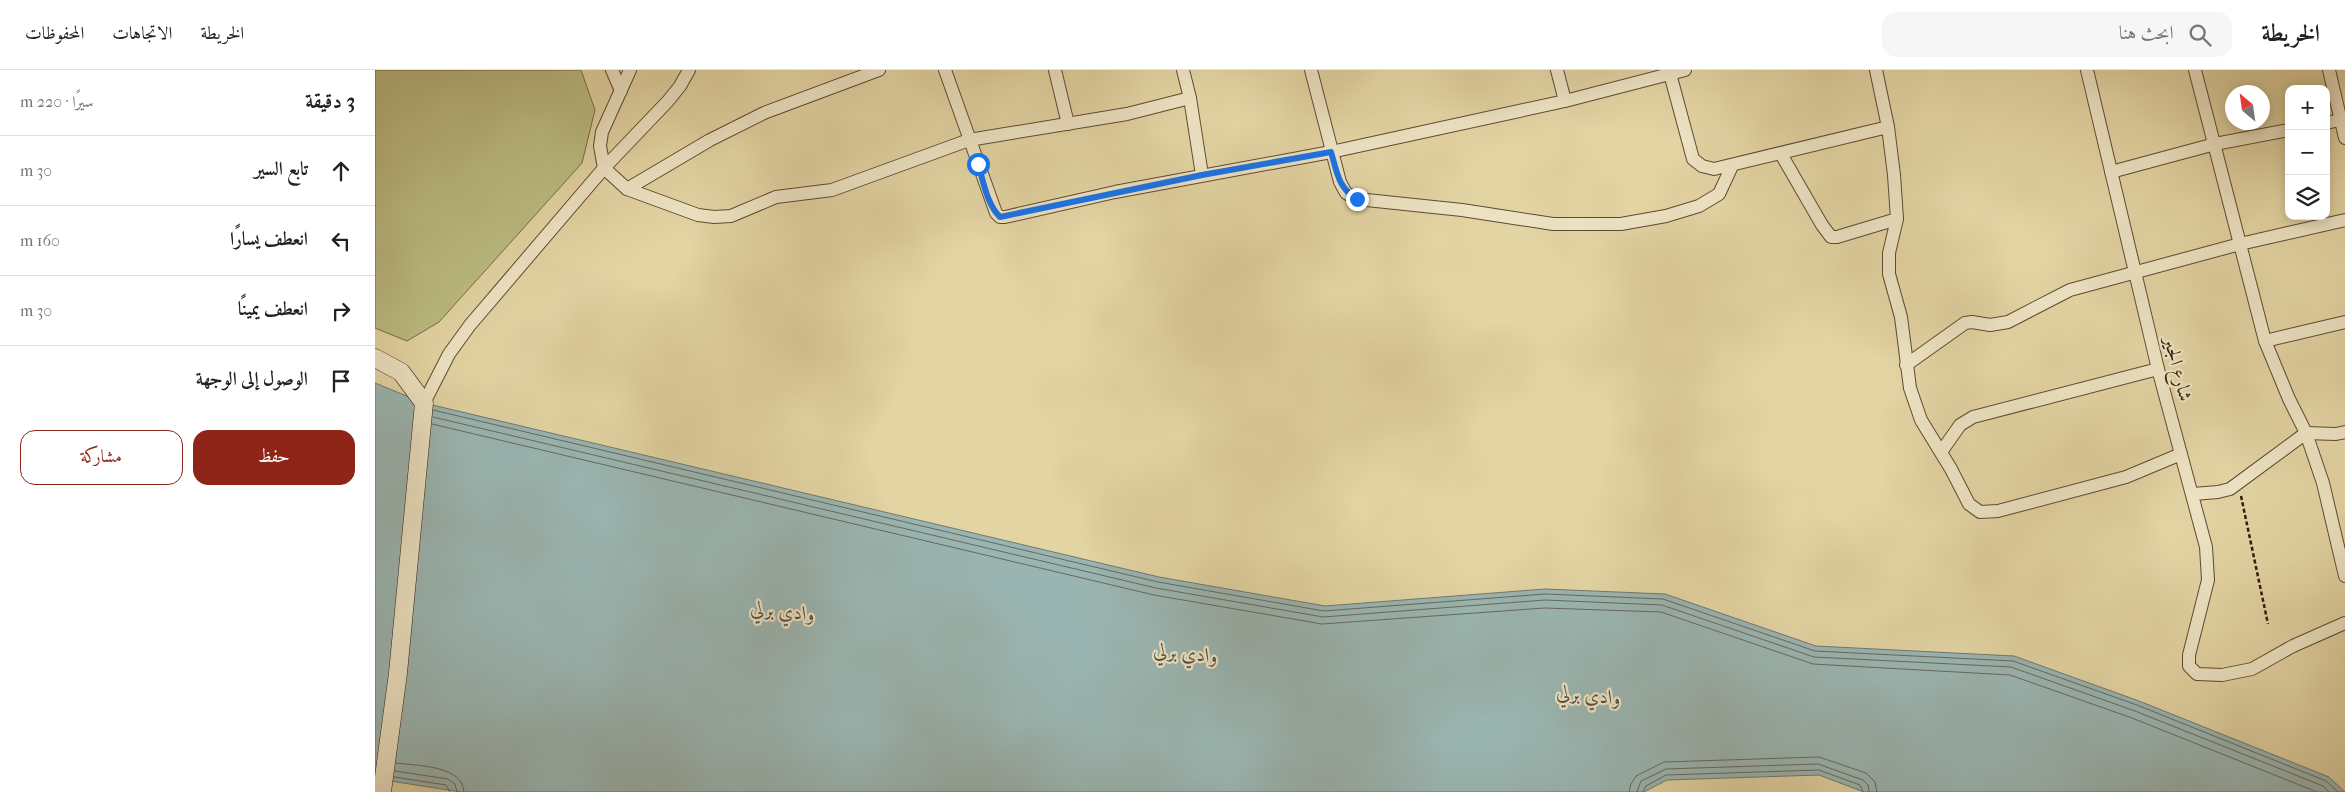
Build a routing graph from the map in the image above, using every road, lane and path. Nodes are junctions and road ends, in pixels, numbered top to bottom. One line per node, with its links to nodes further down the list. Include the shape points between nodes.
1 (612, 70): 16 (street)
2 (630, 70): 16 (street)
3 (689, 70): 30 (street, via 668,101)
4 (879, 70): 33 (street, via 764,113 710,140)
5 (945, 70): 25 (street)
6 (1055, 70): 21 (street)
7 (1183, 70): 17 (street)
8 (1311, 70): 27 (street)
9 (1557, 70): 18 (street)
10 (1685, 70): 15 (street)
11 (1876, 70): 22 (street)
12 (2087, 70): 31 (street, شارع الجير)
13 (2195, 70): 26 (street)
14 (2329, 70): 19 (street)
15 (1669, 72): 18 (street); 29 (street, via 1693,159 1714,170)
16 (621, 91): 30 (street, via 602,132 600,146)
17 (1190, 98): 21 (street, via 1127,114); 32 (street)
18 (1565, 101): 27 (street)
19 (2340, 120): 20 (street); 24 (street)
20 (2330, 122)
21 (1068, 124): 25 (street)
22 (1887, 127): 28 (street); 34 (street)
23 (2285, 131): 26 (street)
24 (2345, 138)
25 (969, 140): 32 (street, via 1000,217); 33 (street, via 832,190 776,198 731,216 697,215)
26 (2215, 144): 31 (street); 36 (street)
27 (1331, 152): 29 (street, via 1339,182 1346,193 1357,199 1553,224 1637,222 1699,206 1719,194); 32 (street)
28 (1781, 154): 29 (street); 34 (street, via 1821,225 1831,236)
29 (1732, 166)
30 (604, 168): 33 (street); 43 (street, via 470,325 449,354)
31 (2111, 172): 37 (street, شارع الجير)
32 (1202, 175)
33 (627, 189)
34 (1897, 219): 41 (street, via 1889,253 1889,274 1901,317)
35 (2345, 220): 36 (street)
36 (2240, 244): 37 (street); 39 (street)
37 (2137, 274): 41 (street, via 2070,290 2008,322 1990,325 1965,323); 42 (street, شارع الجير)
38 (2345, 322): 39 (street)
39 (2265, 341): 45 (street)
40 (375, 358): 43 (street, via 401,372)
41 (1906, 366): 46 (street, via 1921,420)
42 (2158, 369): 46 (street, via 1973,417 1960,425); 47 (street, شارع الجير)
43 (424, 403): 53 (street, via 398,673)
44 (2345, 432): 45 (street)
45 (2306, 433): 48 (street); 50 (street, via 2323,483)
46 (1941, 452): 47 (street, via 1969,504 1980,512 1998,511 2093,487)
47 (2181, 454): 49 (street, شارع الجير)
48 (2238, 483): 49 (street, via 2218,492); 52 (path)
49 (2193, 494): 51 (street, شارع الجير, via 2206,547 2208,580 2189,655 2189,666 2197,674 2222,675 2251,669)
50 (2345, 576)
51 (2345, 622)
52 (2268, 624)
53 (382, 792)

